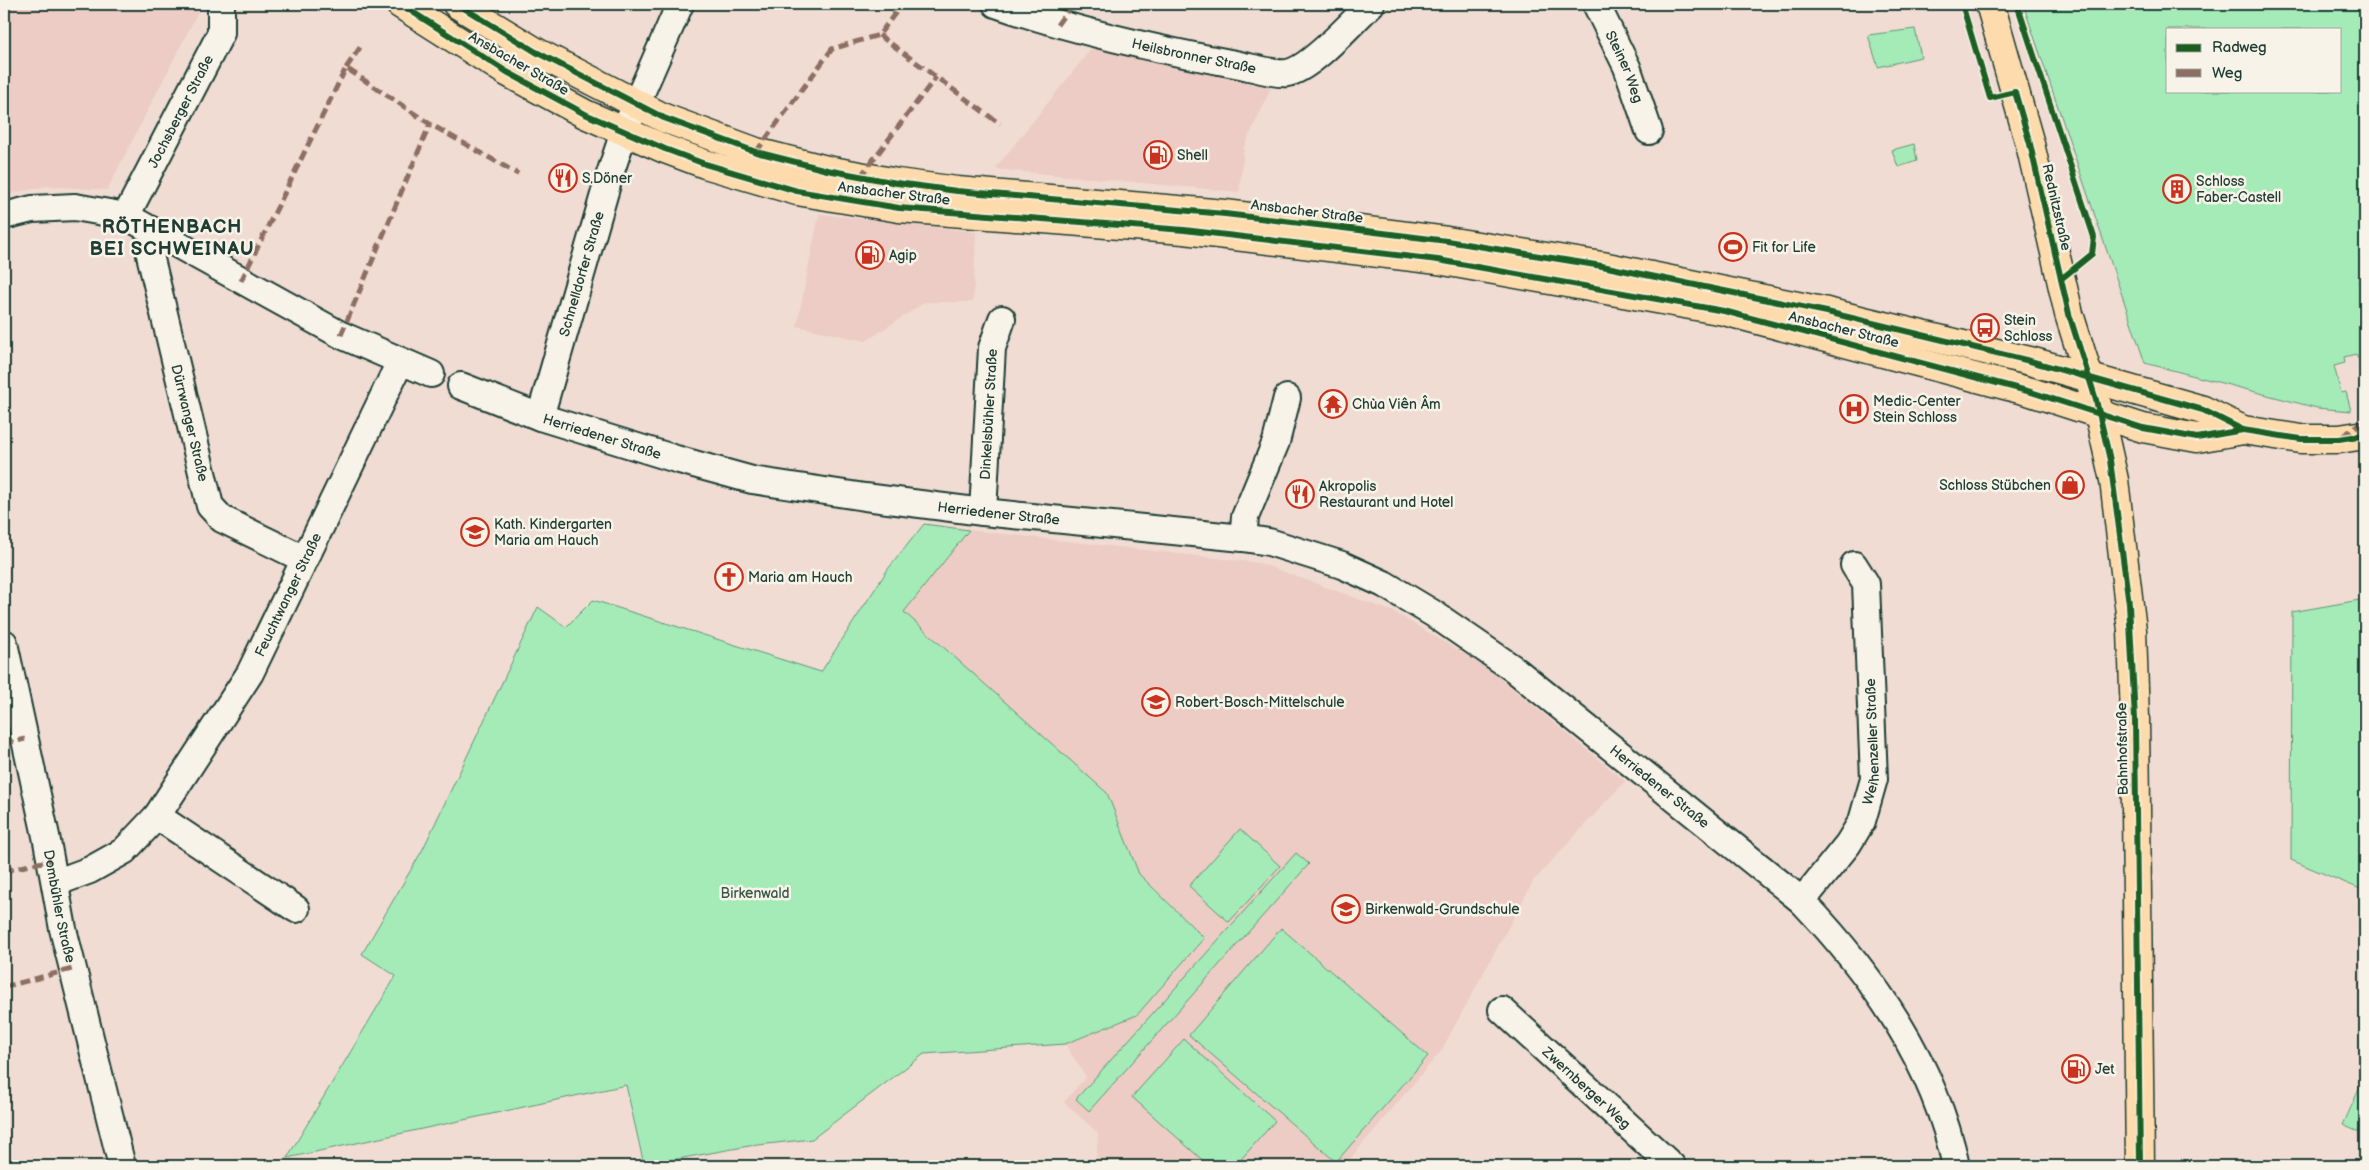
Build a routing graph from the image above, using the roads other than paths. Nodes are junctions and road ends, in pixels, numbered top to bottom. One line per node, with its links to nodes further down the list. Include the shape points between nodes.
1 (221, 4): 13 (street, Jochsberger Straße, via 221,33)
2 (400, 4): 11 (main road, Ansbacher Straße, via 507,72)
3 (457, 4): 9 (main road, Ansbacher Straße, via 536,52)
4 (680, 4): 9 (street)
5 (996, 4): 6 (street, Heilsbronner Straße, via 1057,24 1181,54 1287,73 1311,62)
6 (1371, 4)
7 (1596, 4): 10 (street, Steiner Weg, via 1627,67)
8 (1990, 4): 18 (main road, Rednitzstraße, via 2030,144 2069,314)
9 (636, 105): 11 (street); 18 (main road, Ansbacher Straße, via 714,138 782,159 860,177 957,191 1225,214 1447,241 1707,287 1827,312 2021,358)
10 (1649, 131)
11 (624, 132): 21 (main road, Ansbacher Straße, via 665,150 743,176 868,204 1345,247 1438,260 1715,310 1911,359); 22 (street, Schnelldorfer Straße)
12 (4, 216): 13 (street, via 32,209 75,207)
13 (126, 216): 14 (street)
14 (160, 235): 16 (street, via 341,335); 27 (street, Dürrwanger Straße, via 150,255 210,506 222,520)
15 (1002, 319): 25 (street, Dinkelsbühler Straße, via 992,348)
16 (400, 362): 17 (street); 27 (street, Feuchtwanger Straße)
17 (431, 374)
18 (2090, 378): 21 (main road, Rednitzstraße); 23 (main road, Ansbacher Straße, via 2204,410)
19 (462, 386): 22 (street, Herriedener Straße)
20 (1287, 398): 26 (street, via 1276,442 1245,517)
21 (2099, 414): 23 (main road, Ansbacher Straße, via 2143,428 2196,438); 38 (main road, Bahnhofstraße, via 2114,480 2132,630)
22 (540, 416): 25 (street, Herriedener Straße, via 752,480)
23 (2243, 430): 24 (main road, via 2301,439)
24 (2365, 435)
25 (983, 512): 26 (street, Herriedener Straße)
26 (1243, 538): 32 (street, Herriedener Straße, via 1268,542 1342,565 1384,584 1434,614 1514,670)
27 (304, 559): 30 (street, Feuchtwanger Straße, via 250,673)
28 (1854, 565): 32 (street, Weihenzeller Straße, via 1866,584 1874,779 1862,821 1848,844)
29 (4, 643): 31 (street, Dombühler Straße)
30 (157, 816): 31 (street, Feuchtwanger Straße, via 124,851 90,870); 33 (street)
31 (55, 883): 35 (street, Dombühler Straße, via 63,929)
32 (1802, 901): 37 (street, Herriedener Straße, via 1863,970 1913,1048 1929,1080)
33 (296, 909)
34 (1502, 1010): 36 (street, Zwernberger Weg)
35 (122, 1166)
36 (1672, 1166)
37 (1956, 1166)
38 (2140, 1166)

